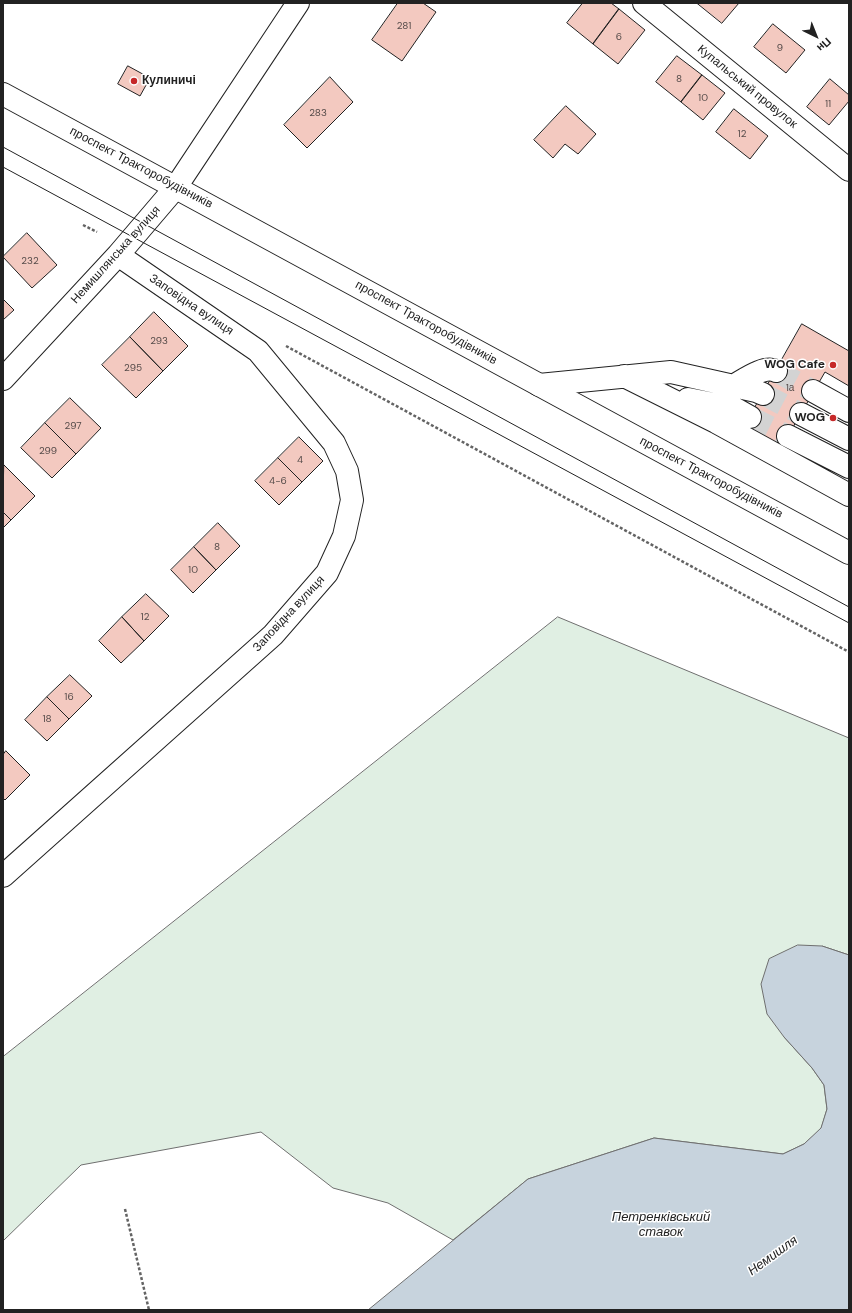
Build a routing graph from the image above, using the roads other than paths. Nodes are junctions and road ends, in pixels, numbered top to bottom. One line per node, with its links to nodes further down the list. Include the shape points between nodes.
1 (298, 3): 5 (street, Немишлянська вулиця)
2 (644, 3): 4 (street, Купальський провулок)
3 (3, 94): 5 (street, проспект Тракторобудівників)
4 (849, 170)
5 (176, 187): 6 (street, Немишлянська вулиця); 10 (street, проспект Тракторобудівників)
6 (118, 255): 9 (street, Немишлянська вулиця); 23 (street, Заповідна вулиця, via 258,351 334,443 346,471 352,500 344,536 327,573 273,635)
7 (776, 371): 11 (street, via 771,368 763,369)
8 (624, 376): 10 (street); 11 (street, via 671,372); 13 (street)
9 (3, 379)
10 (539, 385): 22 (street, проспект Тракторобудівників)
11 (733, 386): 14 (street)
12 (814, 391): 15 (street)
13 (658, 393): 17 (street, via 734,408); 21 (street)
14 (762, 394)
15 (849, 411)
16 (801, 414): 19 (street)
17 (750, 416)
18 (788, 436): 20 (street)
19 (849, 439)
20 (849, 467)
21 (849, 495)
22 (849, 553)
23 (3, 876)

